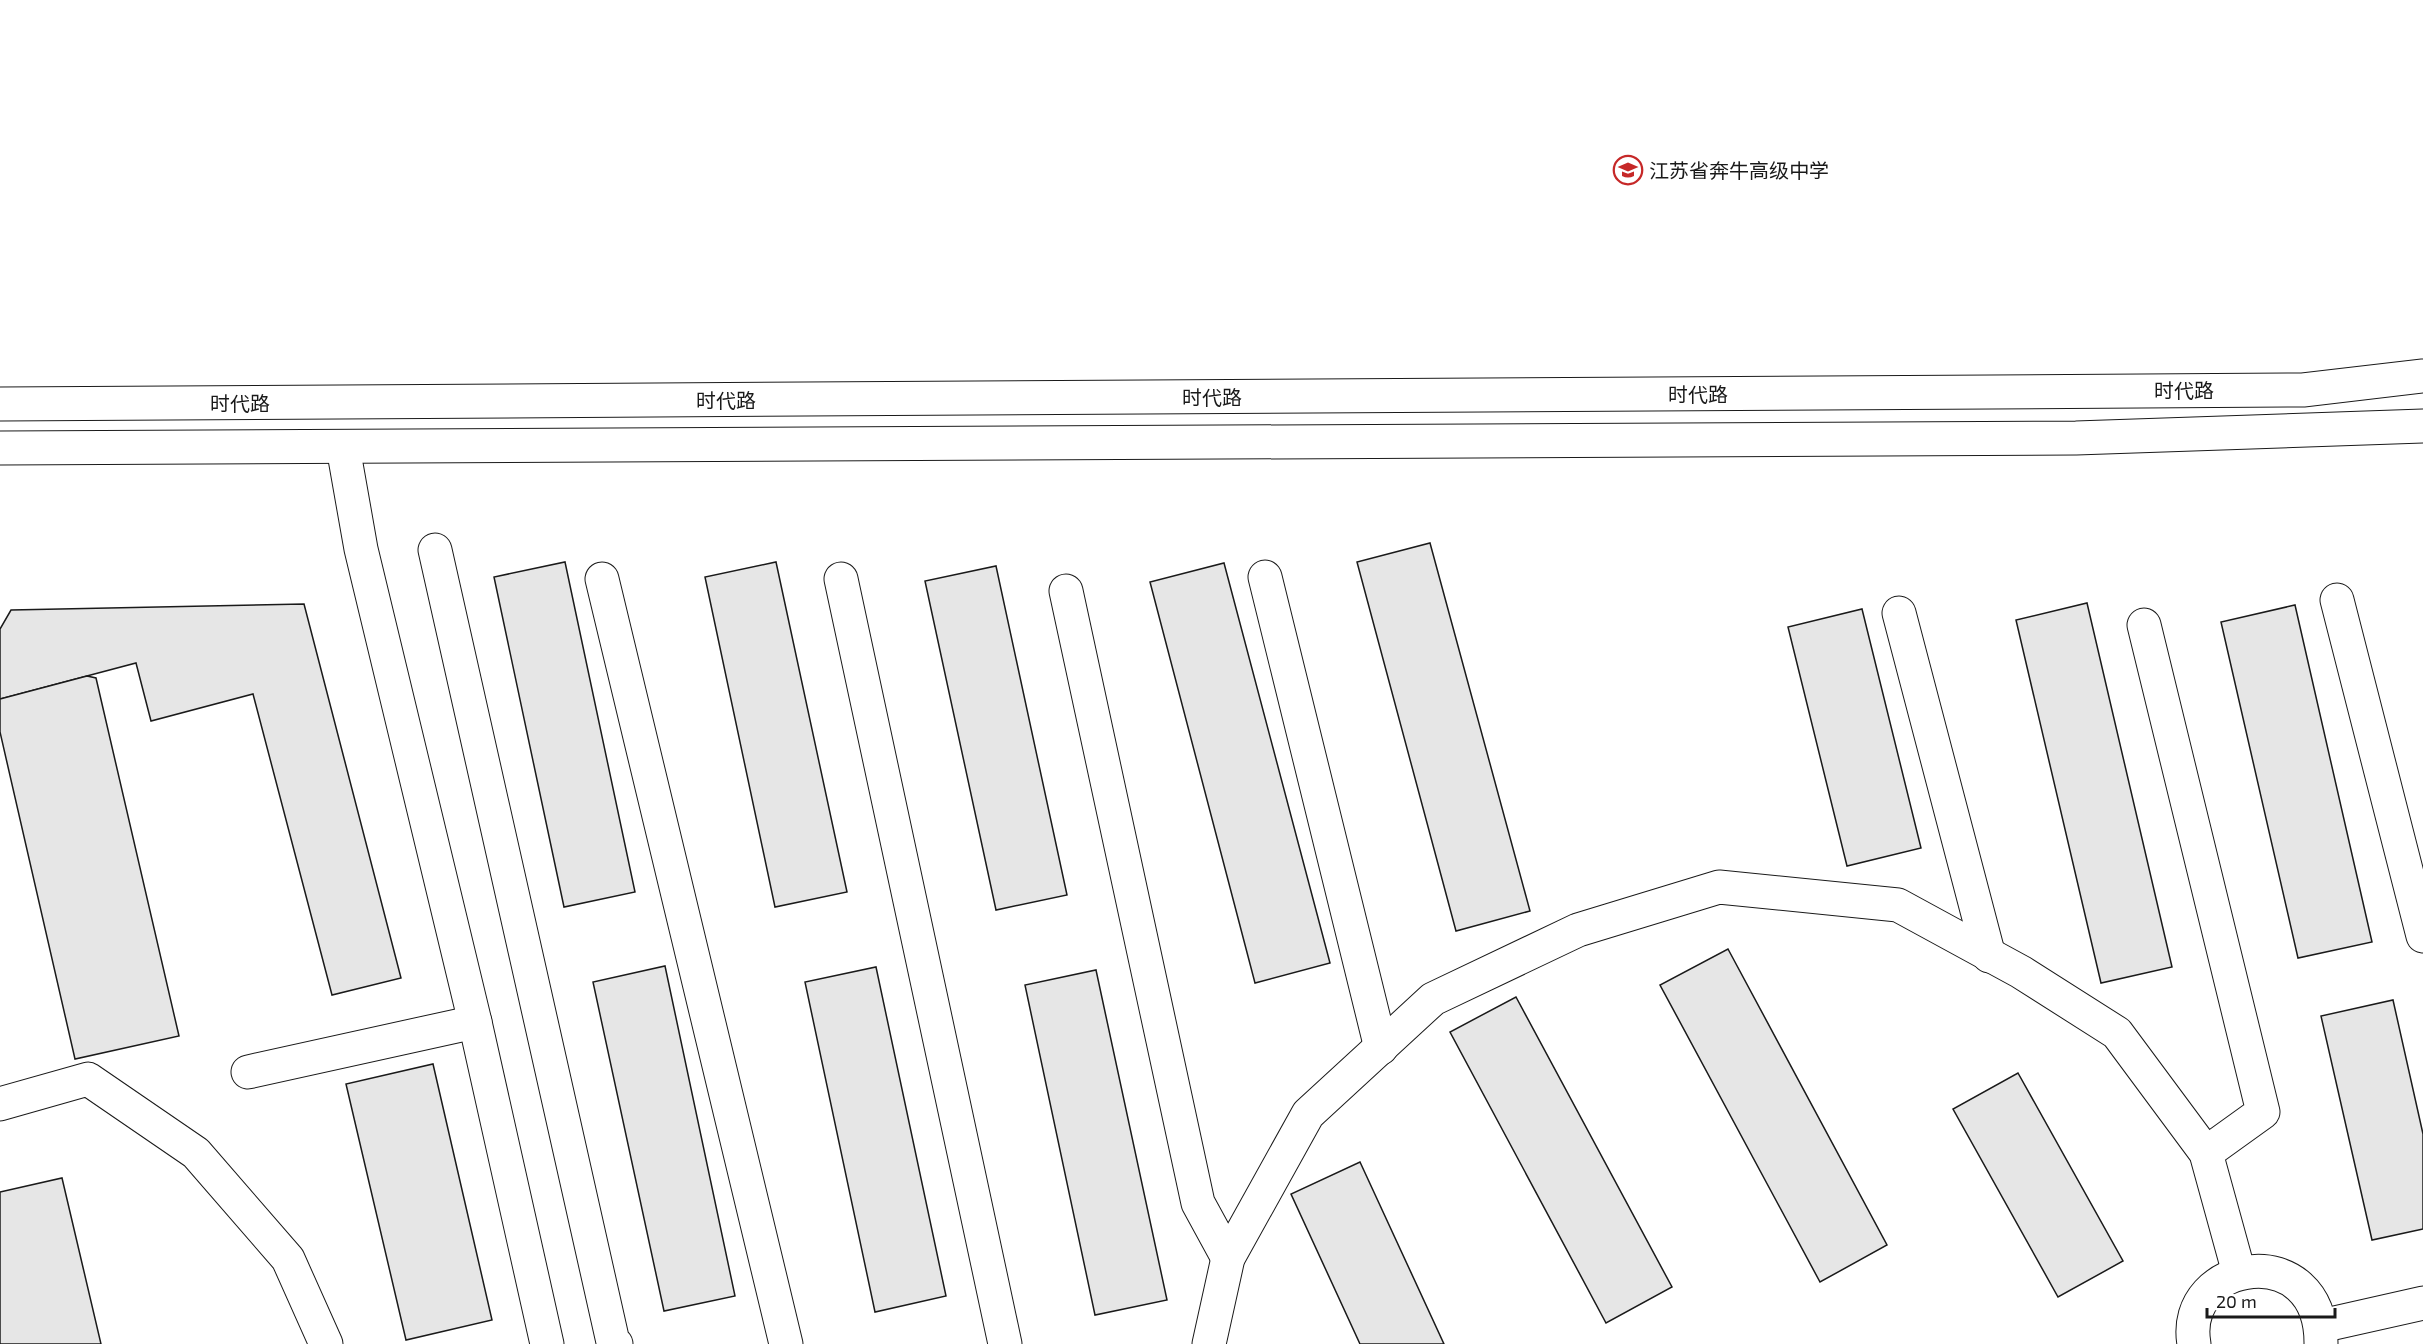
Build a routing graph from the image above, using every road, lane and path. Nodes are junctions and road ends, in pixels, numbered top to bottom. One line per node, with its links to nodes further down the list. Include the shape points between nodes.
1 (2423, 376): 2 (street, 时代路, via 2303,390)
2 (0, 404)
3 (2423, 426): 4 (street, via 2076,438)
4 (343, 447): 5 (street); 16 (street, via 361,549)
5 (0, 448)
6 (435, 550): 27 (street)
7 (1265, 577): 17 (street)
8 (602, 579): 28 (street)
9 (841, 579): 29 (street)
10 (1066, 591): 21 (street, via 1198,1203)
11 (2337, 600): 14 (street)
12 (1899, 613): 15 (street)
13 (2145, 625): 20 (street, via 2264,1112)
14 (2423, 936)
15 (1989, 956): 17 (street, via 1898,905 1719,887 1578,930 1434,999); 20 (street, via 2117,1033)
16 (475, 1022): 18 (street); 26 (street)
17 (1381, 1048): 21 (street, via 1308,1114)
18 (248, 1072)
19 (0, 1104): 25 (street, via 88,1079 196,1153 288,1259)
20 (2206, 1153): 22 (street)
21 (1227, 1258): 30 (street)
22 (2239, 1273): 24 (street, via 2261,1270 2283,1275 2301,1287 2315,1305); 31 (street, via 2220,1282 2206,1296 2196,1314)
23 (2423, 1303): 24 (street)
24 (2321, 1335)
25 (326, 1344)
26 (547, 1344)
27 (616, 1344)
28 (786, 1344)
29 (1005, 1344)
30 (1209, 1344)
31 (2194, 1344)

